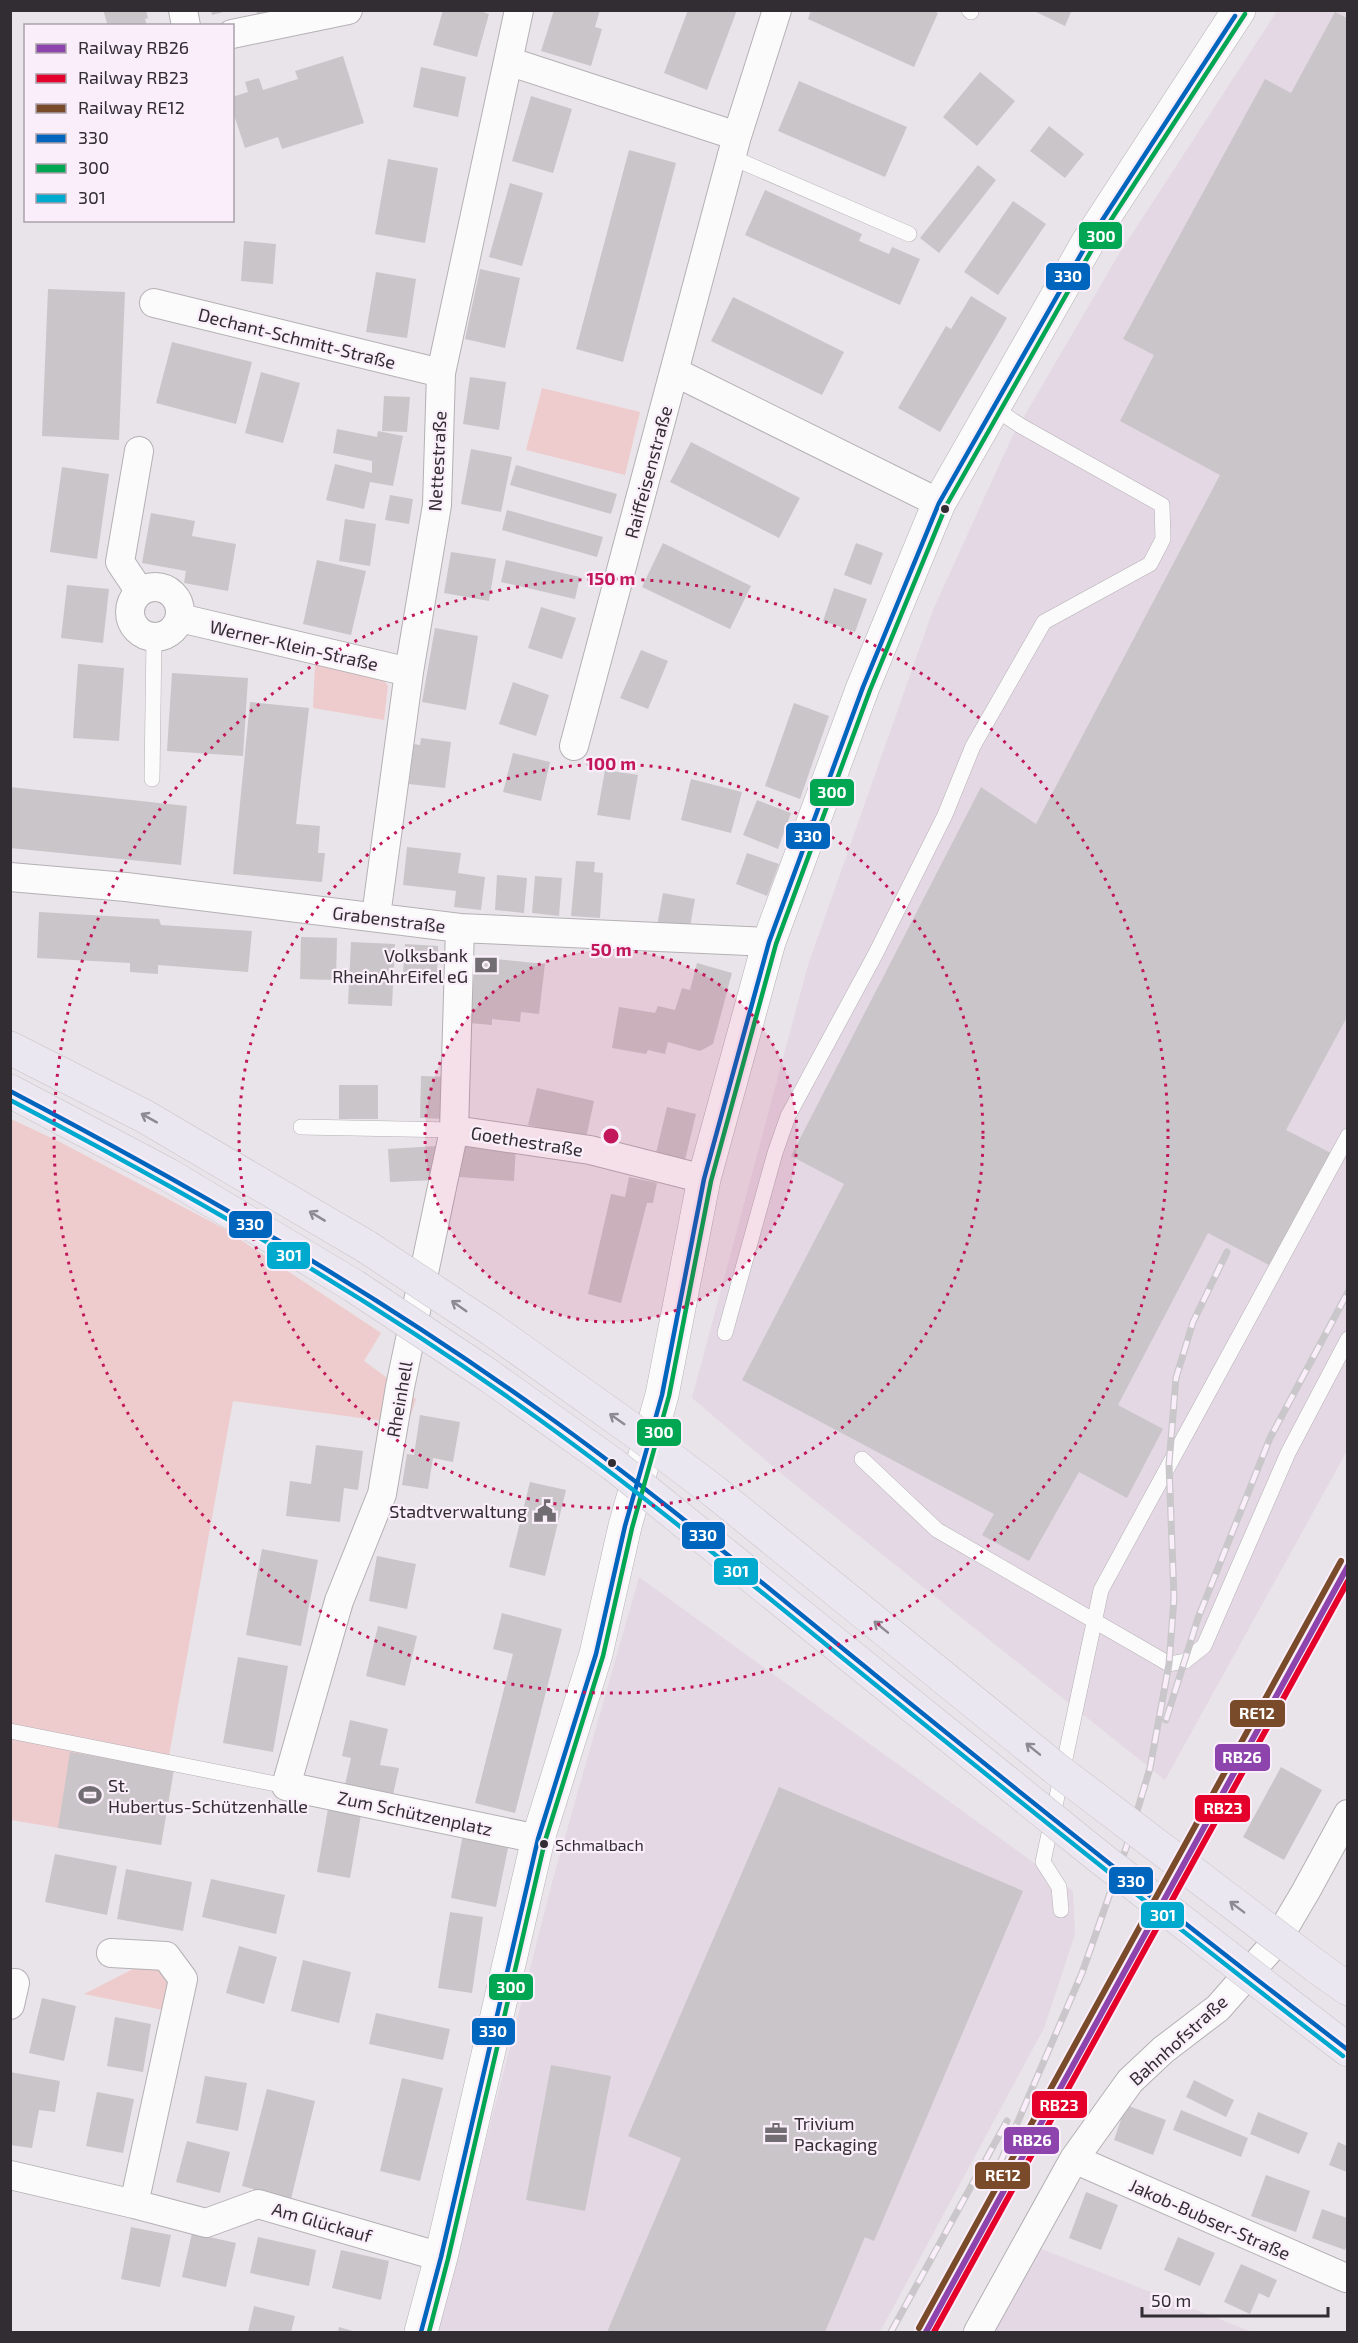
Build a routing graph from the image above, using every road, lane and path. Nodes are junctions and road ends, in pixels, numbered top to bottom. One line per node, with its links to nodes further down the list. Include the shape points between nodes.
1 (348, 10): 5 (street)
2 (519, 10): 6 (street, Nettestraße)
3 (777, 10): 7 (street, Raiffeisenstraße)
4 (1234, 12): 12 (main road, via 1088,242)
5 (234, 34)
6 (508, 61): 7 (street); 11 (street, Nettestraße)
7 (734, 146): 8 (lane); 10 (street, Raiffeisenstraße)
8 (909, 234)
9 (154, 303): 11 (street, Dechant-Schmitt-Straße)
10 (675, 372): 14 (street); 19 (street, Raiffeisenstraße)
11 (441, 373): 18 (street, Nettestraße, via 437,505)
12 (994, 408): 14 (main road); 31 (lane, via 1162,505 1163,539 1150,564 1044,622 973,746 945,815 788,1116)
13 (139, 451): 15 (street, via 120,562)
14 (939, 503): 24 (main road, via 863,687)
15 (140, 592): 16 (street, via 157,587 172,594 178,600); 17 (street, via 130,615 138,630)
16 (180, 618): 17 (street, via 170,632); 18 (street, Werner-Klein-Straße)
17 (154, 637): 20 (lane)
18 (409, 672): 22 (street, Nettestraße)
19 (574, 746)
20 (152, 779)
21 (10, 878): 22 (street, Grabenstraße)
22 (376, 916): 23 (street, Grabenstraße)
23 (460, 928): 24 (street, Grabenstraße); 28 (street, Rheinhell)
24 (769, 942): 30 (main road)
25 (10, 1048): 41 (highway, one-way to 25, bridge, via 1055,1768 715,1492 491,1329 254,1179 144,1116)
26 (10, 1091): 42 (highway, bridge, via 167,1173 354,1286 614,1465 1098,1856)
27 (301, 1127): 28 (lane)
28 (454, 1130): 30 (street, Goethestraße, via 591,1150); 36 (street, Rheinhell, via 400,1387 382,1494 339,1601)
29 (1347, 1136): 34 (lane, via 1101,1590)
30 (704, 1179): 38 (main road, via 662,1395 625,1526 596,1654)
31 (725, 1333)
32 (1347, 1339): 34 (lane, via 1288,1453 1204,1646 1185,1660 1169,1664)
33 (862, 1459): 34 (lane, via 937,1530)
34 (1095, 1622): 39 (lane, via 1043,1862 1059,1887)
35 (10, 1731): 36 (lane, Zum Schützenplatz)
36 (286, 1786): 38 (street, Zum Schützenplatz)
37 (1347, 1814): 43 (street, Bahnhofstraße, via 1276,1942 1218,2008 1130,2081)
38 (538, 1839): 46 (main road)
39 (1061, 1910)
40 (111, 1953): 45 (street, via 166,1956 183,1979)
41 (1347, 1989)
42 (1347, 2050)
43 (1074, 2159): 47 (street, Jakob-Bubser-Straße); 49 (street, Bahnhofstraße)
44 (10, 2175): 45 (street, Am Glückauf)
45 (134, 2204): 46 (street, Am Glückauf, via 206,2223 258,2204)
46 (441, 2257): 48 (main road)
47 (1346, 2278)
48 (421, 2332)
49 (978, 2332)

